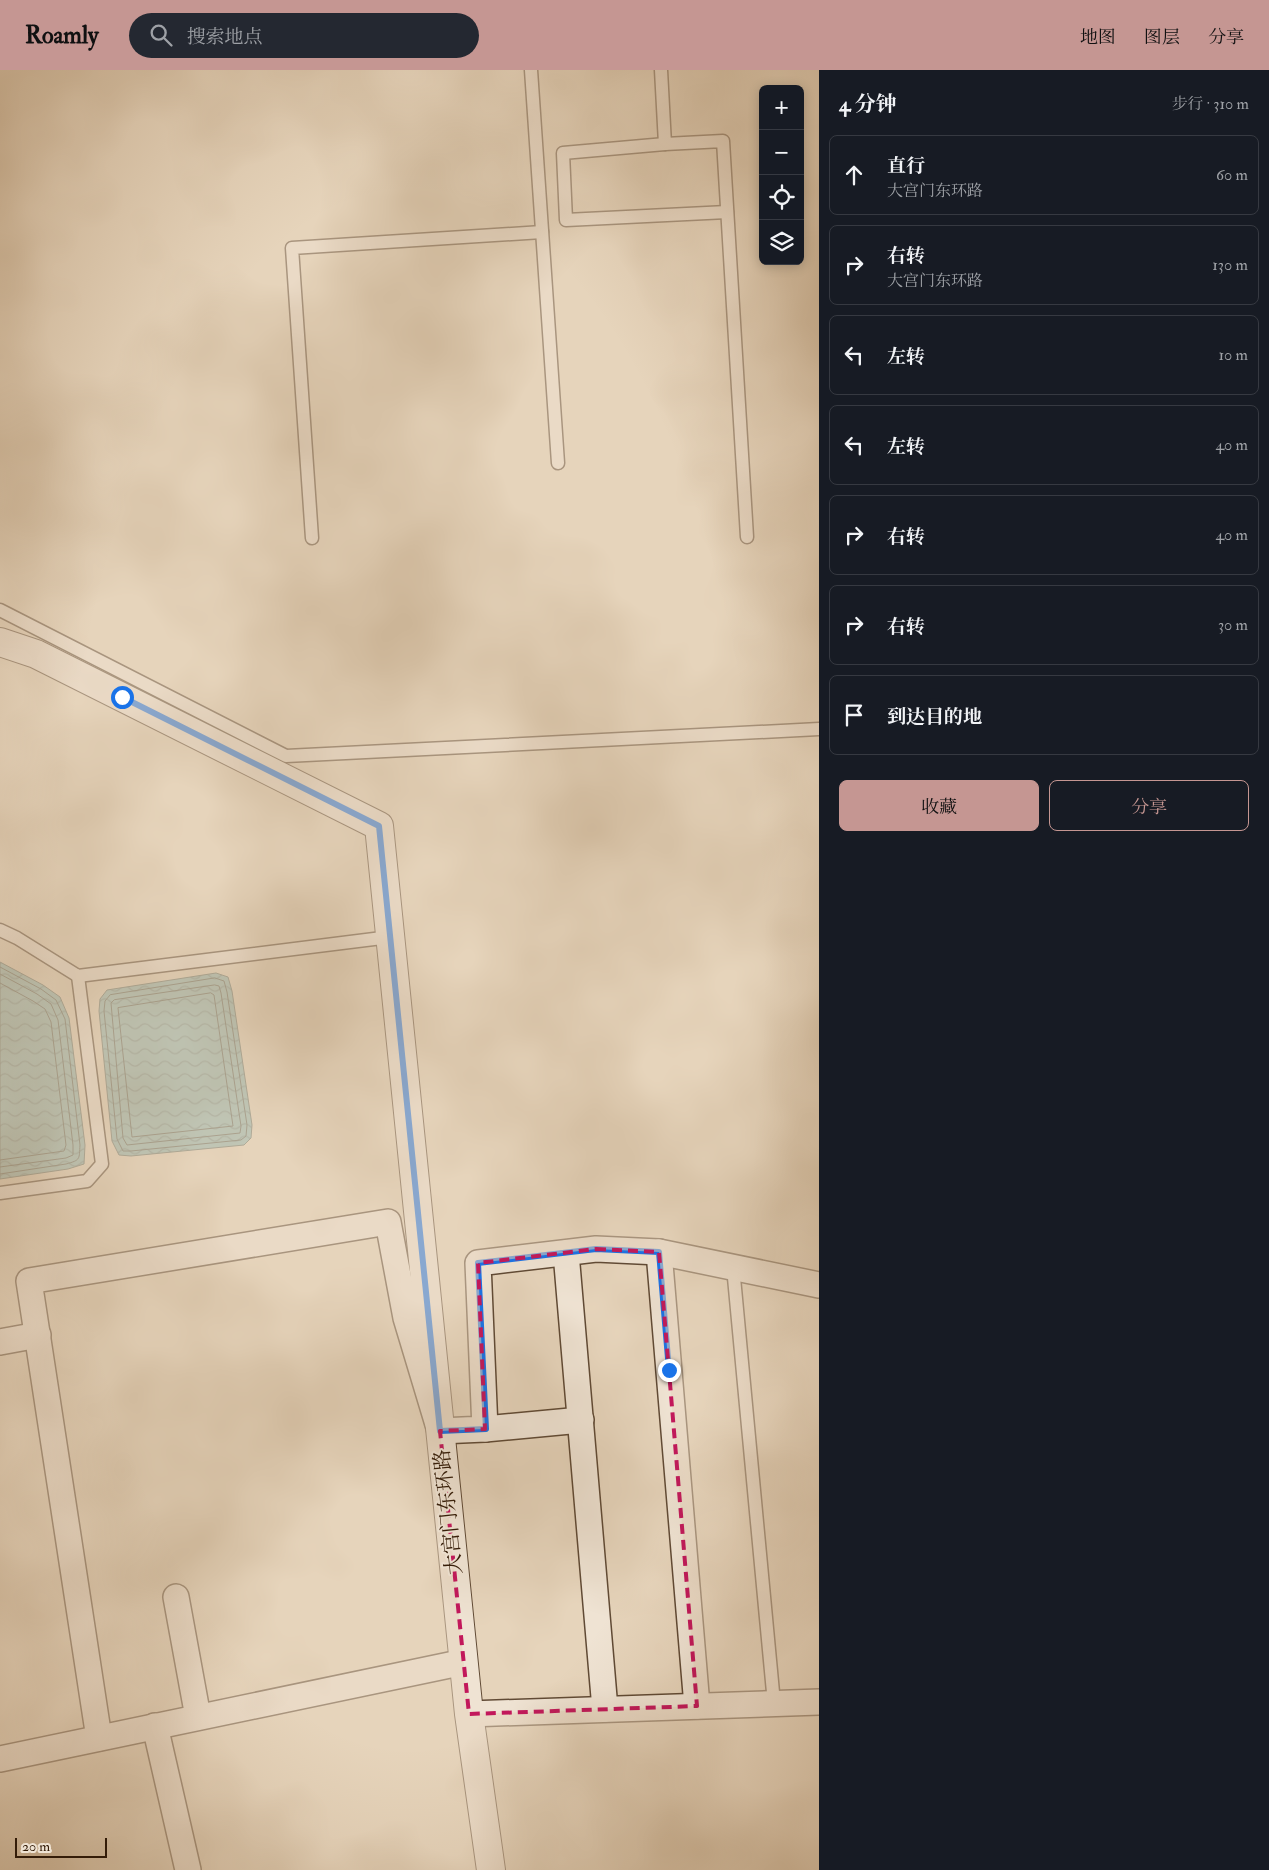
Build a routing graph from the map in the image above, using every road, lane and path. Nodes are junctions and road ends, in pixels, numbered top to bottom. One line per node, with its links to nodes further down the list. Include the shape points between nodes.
1 (532, 70): 5 (lane)
2 (661, 70): 3 (lane)
3 (665, 144): 4 (lane, via 723,141); 4 (lane, via 563,153 566,220)
4 (727, 212): 7 (lane)
5 (542, 232): 6 (lane); 8 (lane, via 292,248)
6 (558, 463)
7 (747, 537)
8 (312, 538)
9 (0, 610): 11 (lane, via 286,756)
10 (0, 642): 13 (street, 大宫门东环路, via 36,654 379,826)
11 (819, 729)
12 (0, 930): 14 (lane)
13 (390, 938): 14 (lane); 24 (street, 大宫门东环路)
14 (78, 976): 15 (lane, via 102,1164 86,1181)
15 (0, 1193)
16 (659, 1252): 17 (street, via 596,1249); 18 (street); 29 (street)
17 (566, 1253): 22 (street); 23 (street, via 478,1263)
18 (733, 1267): 19 (street); 28 (lane)
19 (819, 1285)
20 (38, 1335): 21 (street); 24 (street, via 30,1281 388,1222 406,1318); 34 (street)
21 (0, 1342)
22 (581, 1420): 23 (street); 30 (street)
23 (486, 1429): 24 (street)
24 (440, 1431): 26 (street, 大宫门东环路)
25 (176, 1597): 32 (street)
26 (464, 1662): 31 (street, 大宫门东环路); 32 (street)
27 (819, 1702): 28 (street)
28 (774, 1703): 29 (street)
29 (697, 1706): 30 (street)
30 (605, 1709): 31 (street)
31 (469, 1714): 37 (street, 大宫门东环路)
32 (198, 1718): 33 (street)
33 (155, 1726): 34 (street); 36 (street)
34 (99, 1738): 35 (street)
35 (1, 1755)
36 (188, 1870)
37 (491, 1870)

